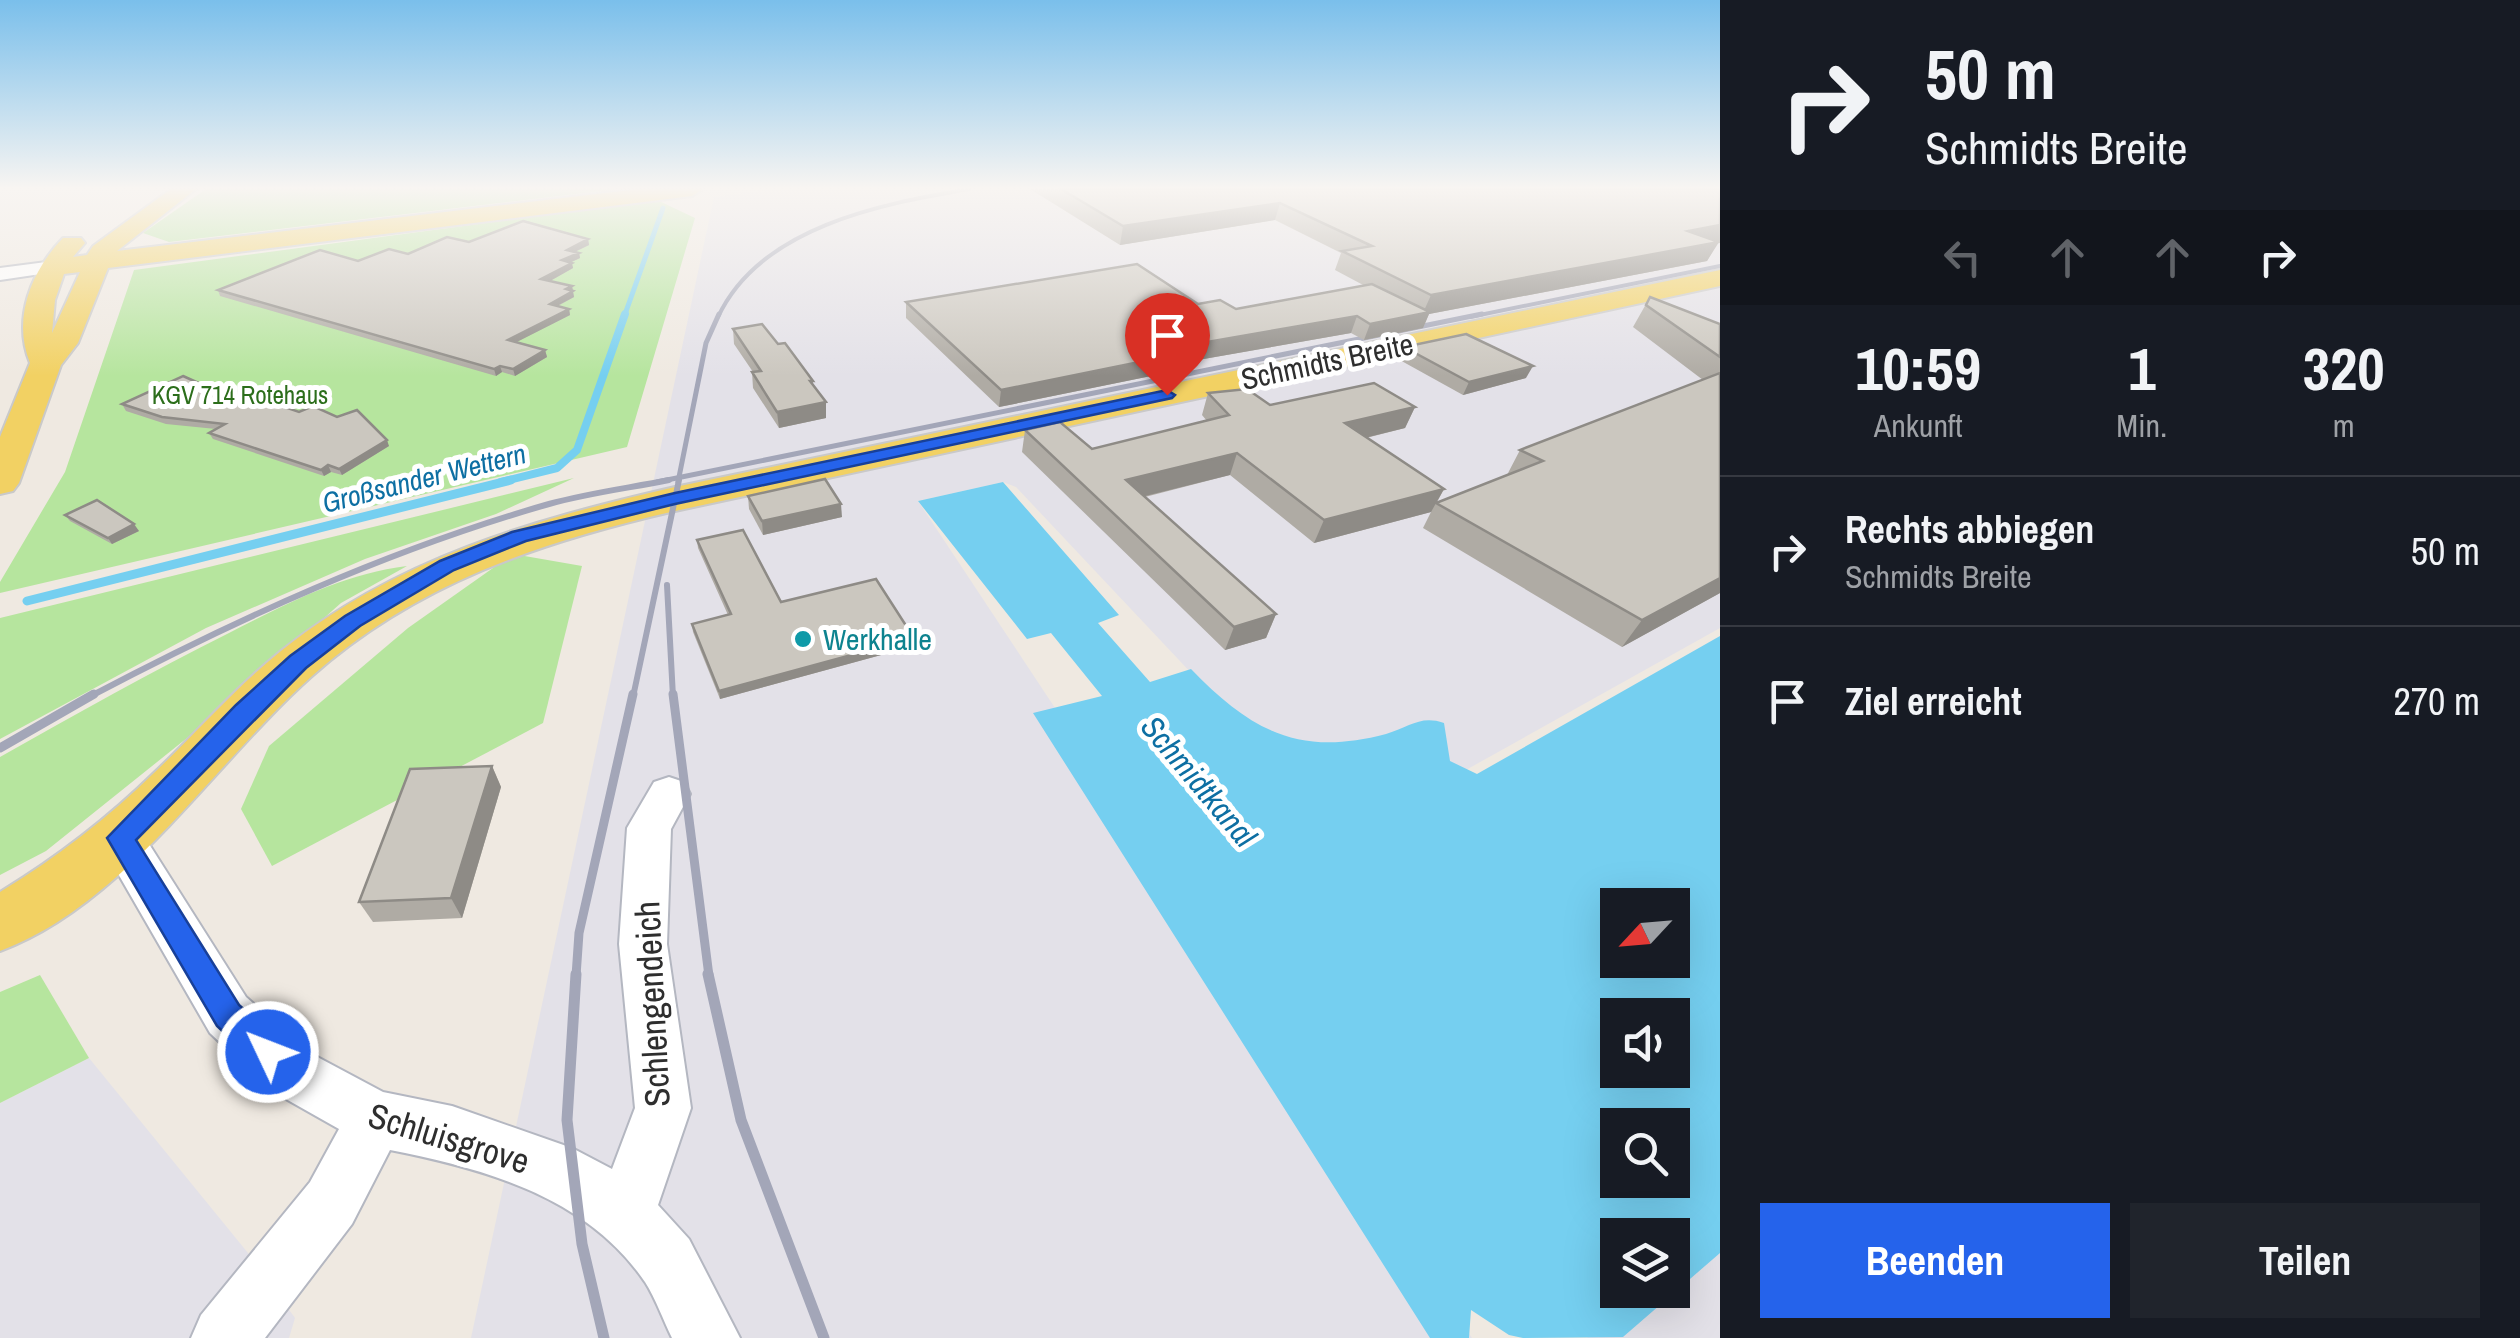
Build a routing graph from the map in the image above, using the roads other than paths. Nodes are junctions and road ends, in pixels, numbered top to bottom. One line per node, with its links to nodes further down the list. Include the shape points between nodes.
1 (65, 251): 5 (main road)
2 (104, 251): 4 (main road)
3 (175, 251): 4 (main road)
4 (96, 261): 5 (main road); 8 (main road, via 63,343)
5 (54, 267): 6 (street); 8 (main road, via 38,321 36,348)
6 (0, 274)
7 (1720, 278): 11 (main road, Schmidts Breite, via 519,536 418,581 311,652)
8 (46, 363): 9 (main road)
9 (0, 483)
10 (669, 794): 14 (street, Schlengendeich, via 648,828 644,944 663,1108)
11 (120, 838): 12 (main road, Schmidts Breite); 13 (street, Schluisgrove, via 228,1015 289,1071)
12 (0, 924)
13 (376, 1119): 14 (street, Schluisgrove, via 452,1134 572,1177); 15 (street, via 331,1202)
14 (625, 1214): 16 (street, Schluisgrove, via 666,1261)
15 (224, 1338)
16 (707, 1338)

